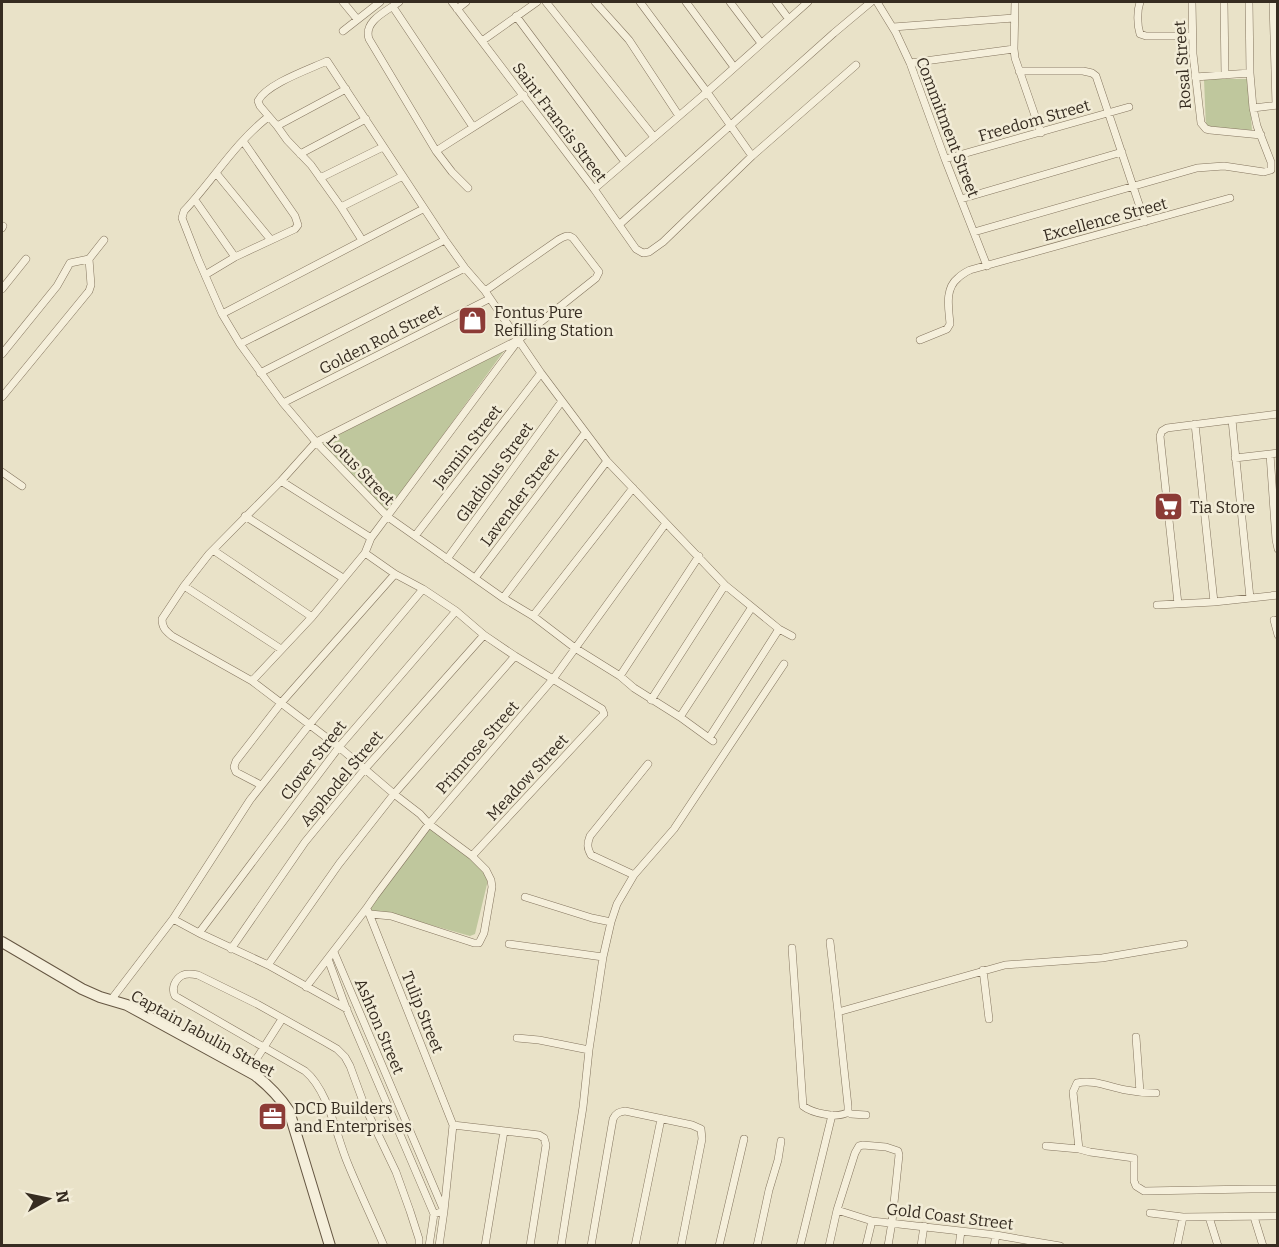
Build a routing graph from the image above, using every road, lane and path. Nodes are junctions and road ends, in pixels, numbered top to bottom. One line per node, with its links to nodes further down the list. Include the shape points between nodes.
1 (343, 2): 27 (street)
2 (380, 2): 27 (street)
3 (399, 2): 22 (street)
4 (452, 2): 23 (street, Saint Francis Street)
5 (466, 2): 23 (street)
6 (537, 2): 24 (street)
7 (546, 2): 56 (street)
8 (595, 2): 48 (street, via 629,40)
9 (640, 2): 42 (street)
10 (686, 2): 36 (street)
11 (730, 2): 32 (street)
12 (776, 2): 25 (street)
13 (808, 2): 25 (street)
14 (871, 2): 52 (street)
15 (877, 2): 28 (street, Commitment Street)
16 (1015, 2): 26 (street)
17 (1140, 2): 30 (street, via 1140,34)
18 (1192, 2): 30 (street, Rosal Street)
19 (1224, 2): 39 (street)
20 (1249, 2): 38 (street)
21 (1273, 2): 44 (street)
22 (393, 7): 53 (street); 59 (street, via 371,24 367,33)
23 (457, 9): 31 (street, Saint Francis Street)
24 (516, 16): 31 (street); 64 (street)
25 (788, 18): 32 (street)
26 (1014, 18): 28 (street); 33 (street)
27 (357, 19): 29 (street)
28 (893, 27): 34 (street, Commitment Street)
29 (343, 31)
30 (1192, 36): 40 (street, Rosal Street)
31 (482, 41): 43 (street, Saint Francis Street)
32 (761, 43): 36 (street)
33 (1014, 49): 34 (street); 37 (street)
34 (910, 63): 63 (street, Commitment Street)
35 (856, 65): 62 (street)
36 (734, 67): 42 (street)
37 (1019, 72): 47 (street, via 1092,73); 54 (street)
38 (1250, 73): 39 (street); 46 (street)
39 (1225, 75): 40 (street)
40 (1195, 77): 55 (street, Rosal Street, via 1203,126)
41 (346, 89): 49 (street, via 327,60 260,96 258,101); 50 (street); 51 (street)
42 (707, 92): 48 (street); 52 (street)
43 (524, 95): 53 (street); 70 (street, Saint Francis Street)
44 (1277, 105): 46 (street)
45 (1129, 108): 47 (street, Freedom Street)
46 (1253, 108): 55 (street)
47 (1109, 113): 54 (street, Freedom Street); 60 (street)
48 (679, 116): 56 (street)
49 (268, 117): 51 (street); 57 (street, Lotus Street)
50 (366, 119): 58 (street); 61 (street)
51 (277, 126): 61 (street)
52 (731, 126): 62 (street); 77 (street)
53 (474, 128): 59 (street)
54 (1041, 133): 63 (street, Freedom Street)
55 (1261, 135): 68 (street, via 1271,162 1268,172 1207,166)
56 (654, 137): 64 (street)
57 (243, 141): 65 (street, Lotus Street); 80 (street, via 297,221 295,229)
58 (383, 147): 66 (street); 67 (street)
59 (436, 151): 69 (street)
60 (1122, 152): 68 (street); 72 (street)
61 (300, 154): 67 (street)
62 (752, 156): 77 (street, Saint Francis Street, via 649,252 636,249)
63 (945, 159): 72 (street, Commitment Street)
64 (625, 162): 70 (street)
65 (216, 173): 73 (street, Lotus Street); 80 (street)
66 (402, 176): 74 (street); 75 (street)
67 (320, 178): 74 (street)
68 (1133, 186): 76 (street); 78 (street)
69 (468, 188)
70 (594, 189): 77 (street, Saint Francis Street)
71 (1230, 198): 76 (street, Excellence Street)
72 (961, 199): 78 (street, Commitment Street)
73 (195, 200): 83 (street); 88 (street, Lotus Street, via 182,218)
74 (341, 207): 81 (street)
75 (423, 209): 81 (street); 82 (street)
76 (1145, 222): 86 (street, Excellence Street)
77 (620, 224)
78 (974, 232): 86 (street, Commitment Street)
79 (104, 240): 85 (street)
80 (271, 240): 83 (street)
81 (362, 240): 91 (street)
82 (445, 240): 87 (street); 94 (street)
83 (235, 258): 88 (street)
84 (26, 259): 89 (street)
85 (89, 260): 95 (street, via 70,263 57,286); 98 (street, via 89,291)
86 (987, 266): 93 (street, Excellence Street, via 957,278 947,303 950,324)
87 (465, 268): 90 (street); 96 (street)
88 (205, 275): 91 (street, Lotus Street)
89 (2, 288)
90 (487, 295): 92 (street); 92 (street, Golden Rod Street, via 566,236 573,238 597,269 596,278); 100 (street, Golden Rod Street)
91 (222, 314): 94 (street, Lotus Street)
92 (519, 340): 97 (street); 105 (street); 114 (street)
93 (920, 340)
94 (240, 344): 96 (street, Lotus Street)
95 (2, 354)
96 (260, 373): 100 (street, Lotus Street)
97 (541, 373): 99 (street); 116 (street, Jasmin Street)
98 (2, 397)
99 (562, 401): 104 (street); 122 (street, Gladiolus Street)
100 (283, 403): 105 (street, Lotus Street)
101 (1278, 414): 102 (street)
102 (1232, 420): 103 (street); 107 (street)
103 (1195, 424): 132 (street); 133 (street, via 1167,428 1160,436)
104 (585, 433): 108 (street); 125 (street, Lavender Street)
105 (316, 442): 110 (street); 114 (street, Lotus Street)
106 (1274, 454): 107 (street); 118 (street)
107 (1235, 458): 131 (street)
108 (607, 461): 112 (street); 130 (street)
109 (2, 472): 111 (street)
110 (281, 480): 113 (street); 117 (street)
111 (22, 486)
112 (633, 488): 115 (street); 137 (street)
113 (245, 516): 119 (street); 124 (street)
114 (388, 517): 116 (street, Lotus Street); 117 (street)
115 (666, 523): 121 (street); 144 (street, Primrose Street)
116 (415, 536): 122 (street, Lotus Street)
117 (371, 538): 120 (street)
118 (1278, 549)
119 (213, 550): 127 (street); 138 (street)
120 (365, 553): 123 (street); 124 (street)
121 (699, 556): 126 (street); 148 (street)
122 (447, 560): 125 (street, Lotus Street)
123 (395, 574): 128 (street); 152 (street)
124 (343, 578): 138 (street)
125 (475, 578): 130 (street, Lotus Street)
126 (725, 585): 135 (street); 151 (street)
127 (184, 586): 145 (street); 150 (street, via 162,619 166,631)
128 (423, 589): 136 (street); 154 (street)
129 (1278, 595): 131 (street)
130 (503, 598): 137 (street, Lotus Street)
131 (1250, 598): 132 (street)
132 (1214, 602): 133 (street)
133 (1178, 604): 134 (street)
134 (1157, 605)
135 (752, 607): 140 (street); 153 (street)
136 (456, 611): 142 (street); 155 (street, Clover Street)
137 (533, 616): 144 (street, Lotus Street)
138 (312, 617): 145 (street)
139 (1274, 620): 141 (street)
140 (779, 629): 143 (street); 153 (street, Lotus Street, via 711,740)
141 (1277, 634)
142 (484, 635): 146 (street); 157 (street, Asphodel Street)
143 (792, 636)
144 (575, 648): 148 (street, Lotus Street); 149 (street, Primrose Street)
145 (281, 649): 150 (street)
146 (515, 656): 149 (street); 159 (street)
147 (784, 664): 162 (street, via 674,829)
148 (620, 676): 151 (street, Lotus Street)
149 (553, 679): 160 (street, Primrose Street); 161 (street, Meadow Street, via 604,714)
150 (252, 681): 152 (street)
151 (651, 700): 153 (street, Lotus Street)
152 (281, 703): 154 (street); 158 (street, via 234,767 236,772)
153 (680, 717)
154 (310, 724): 155 (street); 158 (street)
155 (339, 747): 157 (street); 167 (street, Clover Street)
156 (648, 764): 162 (street, via 590,836 587,847 591,855)
157 (364, 770): 159 (street); 173 (street, Asphodel Street, via 305,842)
158 (261, 785): 165 (street)
159 (394, 794): 160 (street); 177 (street)
160 (429, 824): 161 (street); 164 (street, Primrose Street, via 375,896)
161 (472, 856): 164 (street, via 486,870 492,887 479,943)
162 (634, 875): 166 (street)
163 (525, 897): 166 (street)
164 (368, 912): 174 (street, Primrose Street); 197 (street, Tulip Street)
165 (173, 919): 167 (street); 180 (street)
166 (611, 922): 175 (street)
167 (199, 933): 173 (street)
168 (2, 942): 180 (street, Captain Jabulin Street, via 82,989)
169 (830, 942): 183 (street)
170 (509, 944): 175 (street)
171 (1184, 944): 178 (street, via 1102,958)
172 (792, 948): 194 (street, via 803,1106)
173 (231, 949): 177 (street)
174 (334, 952): 176 (street, Primrose Street); 182 (street, Ashton Street)
175 (603, 957): 189 (street)
176 (328, 959): 179 (street, Primrose Street); 181 (street, Ashton Street)
177 (268, 965): 179 (street)
178 (983, 970): 183 (street); 184 (street)
179 (306, 987): 181 (street)
180 (111, 1000): 190 (street, Captain Jabulin Street, via 127,1005)
181 (346, 1008): 182 (street); 207 (street, Ashton Street)
182 (359, 1012): 205 (street, Ashton Street)
183 (838, 1012): 193 (street)
184 (989, 1018)
185 (282, 1019): 188 (street); 188 (street, via 198,975 184,975 172,988 175,996); 220 (street, via 337,1049 350,1065 396,1172)
186 (1136, 1037): 191 (street)
187 (517, 1038): 189 (street)
188 (265, 1047): 190 (street); 219 (street, via 313,1078)
189 (590, 1050): 225 (street)
190 (248, 1072): 218 (street, Captain Jabulin Street, via 270,1086 289,1111)
191 (1140, 1092): 192 (street); 202 (street, via 1093,1082 1077,1083 1073,1092)
192 (1156, 1093)
193 (848, 1112): 194 (street); 195 (street)
194 (832, 1115): 231 (street)
195 (866, 1115)
196 (661, 1119): 226 (street, via 616,1114); 227 (street); 228 (street, via 698,1127 702,1134)
197 (453, 1125): 198 (street); 205 (street)
198 (504, 1131): 223 (street); 224 (street, via 539,1135 546,1141)
199 (744, 1139): 229 (street)
200 (781, 1141): 230 (street)
201 (1046, 1146): 202 (street)
202 (1079, 1149): 203 (street, via 1134,1158 1134,1181 1144,1191)
203 (1278, 1190)
204 (837, 1210): 212 (street, Gold Coast Street); 213 (street, via 859,1146 891,1148 899,1155); 232 (street)
205 (444, 1211): 207 (street); 222 (street)
206 (1150, 1213): 209 (street)
207 (434, 1214): 221 (street)
208 (1278, 1216): 211 (street)
209 (1183, 1217): 210 (street); 239 (street)
210 (1209, 1217): 211 (street); 240 (street)
211 (1254, 1217): 241 (street)
212 (872, 1221): 213 (street, Gold Coast Street); 233 (street)
213 (892, 1222): 214 (street, Gold Coast Street); 234 (street)
214 (924, 1226): 215 (street, Gold Coast Street); 235 (street)
215 (961, 1231): 216 (street, Gold Coast Street); 236 (street)
216 (996, 1235): 217 (street, Gold Coast Street); 237 (street)
217 (1032, 1243): 238 (street, Gold Coast Street)
218 (330, 1245)
219 (384, 1245)
220 (419, 1245)
221 (429, 1245)
222 (439, 1245)
223 (485, 1245)
224 (530, 1245)
225 (561, 1245)
226 (591, 1245)
227 (635, 1245)
228 (681, 1245)
229 (722, 1245)
230 (757, 1245)
231 (800, 1245)
232 (829, 1245)
233 (866, 1245)
234 (888, 1245)
235 (921, 1245)
236 (959, 1245)
237 (994, 1245)
238 (1060, 1245)
239 (1177, 1245)
240 (1218, 1245)
241 (1263, 1245)

